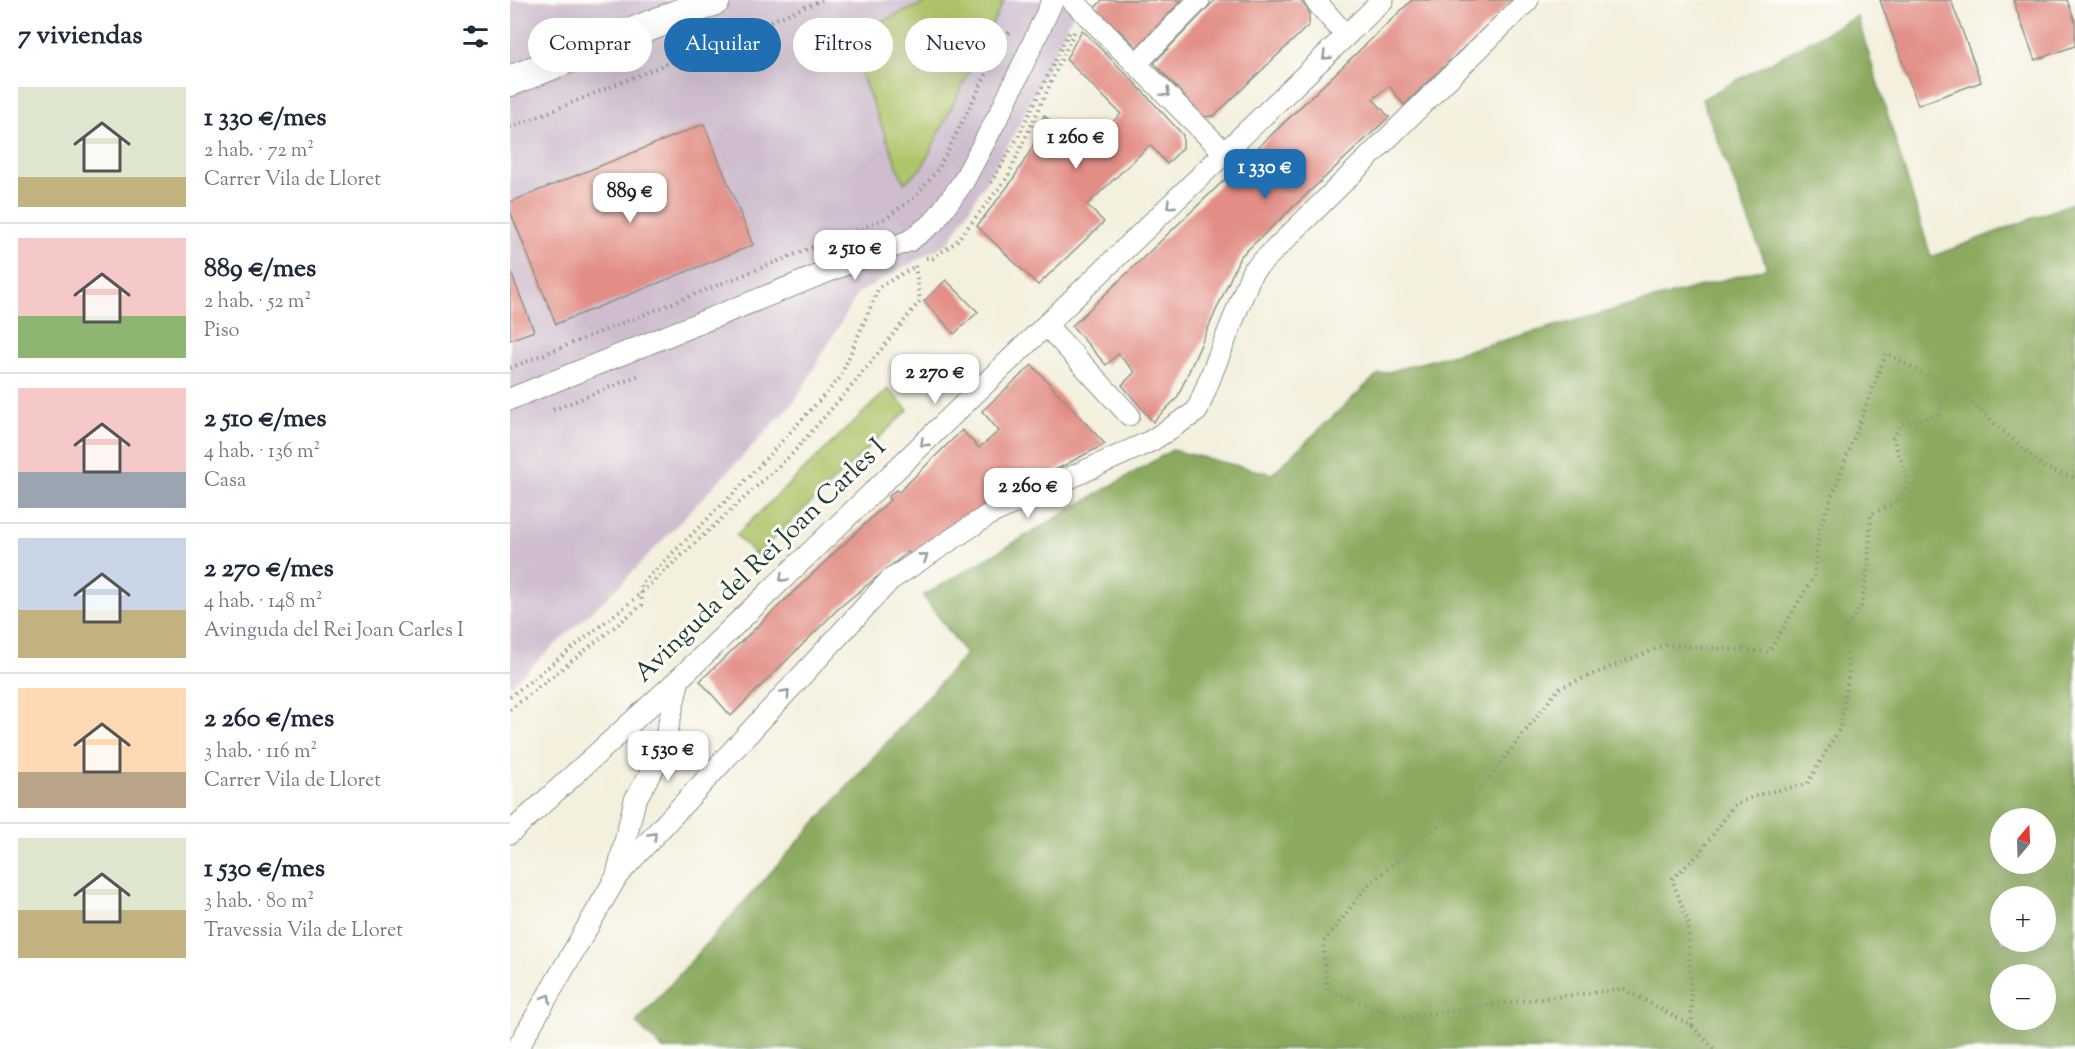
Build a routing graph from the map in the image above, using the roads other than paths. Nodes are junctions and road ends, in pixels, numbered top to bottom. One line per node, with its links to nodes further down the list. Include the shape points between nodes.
1 (716, 0): 10 (main road)
2 (1053, 0): 13 (street, via 963,182 934,222 909,241)
3 (1199, 0): 9 (street)
4 (1315, 0): 8 (street)
5 (1383, 0): 8 (street, Avinguda del Rei Joan Carles I)
6 (1528, 0): 17 (street, one-way to 6, via 890,579 990,514 1151,441 1197,411 1252,272)
7 (1076, 4): 9 (street)
8 (1346, 36): 11 (street, Avinguda del Rei Joan Carles I, one-way to 11)
9 (1137, 63): 11 (street, one-way to 11)
10 (510, 81)
11 (1225, 153): 12 (street, Avinguda del Rei Joan Carles I, one-way to 12)
12 (1046, 325): 14 (street); 15 (street, Avinguda del Rei Joan Carles I, one-way to 15)
13 (510, 399)
14 (1130, 415)
15 (679, 679): 16 (street, Avinguda del Rei Joan Carles I); 17 (street, via 662,753 634,800)
16 (510, 833)
17 (617, 876): 18 (street, one-way to 17)
18 (517, 1049)

